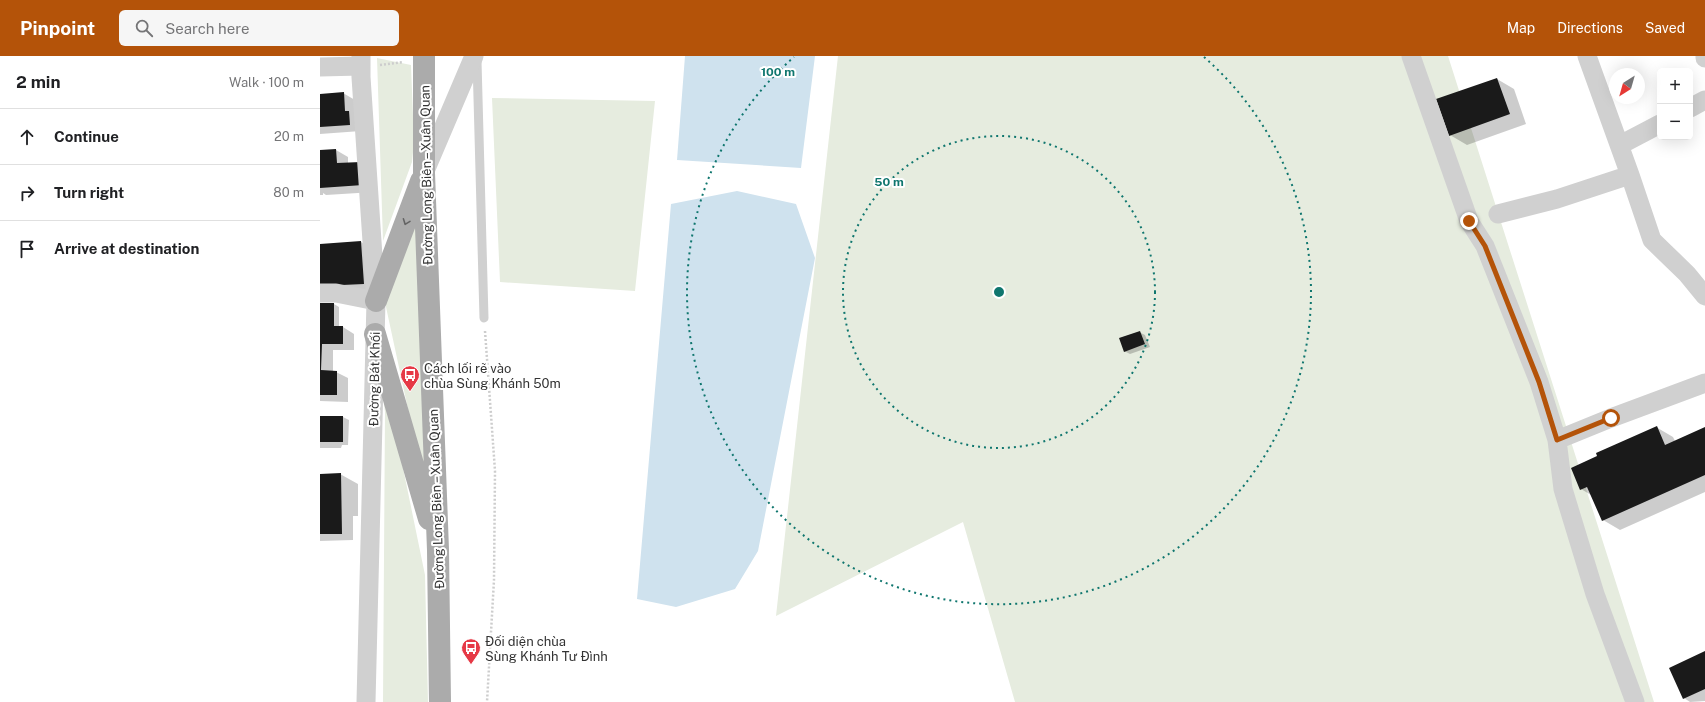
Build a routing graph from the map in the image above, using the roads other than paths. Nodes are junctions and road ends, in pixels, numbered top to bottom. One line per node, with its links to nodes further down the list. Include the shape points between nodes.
1 (475, 56): 11 (street); 17 (lane)
2 (1411, 56): 20 (street, via 1469,221 1485,246 1539,382)
3 (1587, 56): 10 (street)
4 (424, 58): 11 (main road, Đường Long Biên – Xuân Quan)
5 (361, 61): 6 (street); 16 (street, Đường Bát Khối)
6 (320, 67)
7 (1705, 100): 8 (street)
8 (1693, 106)
9 (1657, 126): 10 (street)
10 (1620, 145): 12 (street)
11 (424, 173): 16 (main road, one-way to 16); 21 (main road, Đường Long Biên – Xuân Quan)
12 (1630, 174): 13 (street, via 1557,199); 15 (street, via 1652,240 1687,274)
13 (1498, 214)
14 (320, 293): 16 (street, via 336,293)
15 (1705, 296)
16 (376, 301): 18 (street, Đường Bát Khối)
17 (484, 318)
18 (375, 334): 21 (main road); 22 (street, Đường Bát Khối)
19 (1705, 383): 20 (street)
20 (1557, 440): 24 (street, via 1563,489 1595,594)
21 (438, 550): 23 (main road, Đường Long Biên – Xuân Quan)
22 (366, 702)
23 (440, 702)
24 (1635, 702)

